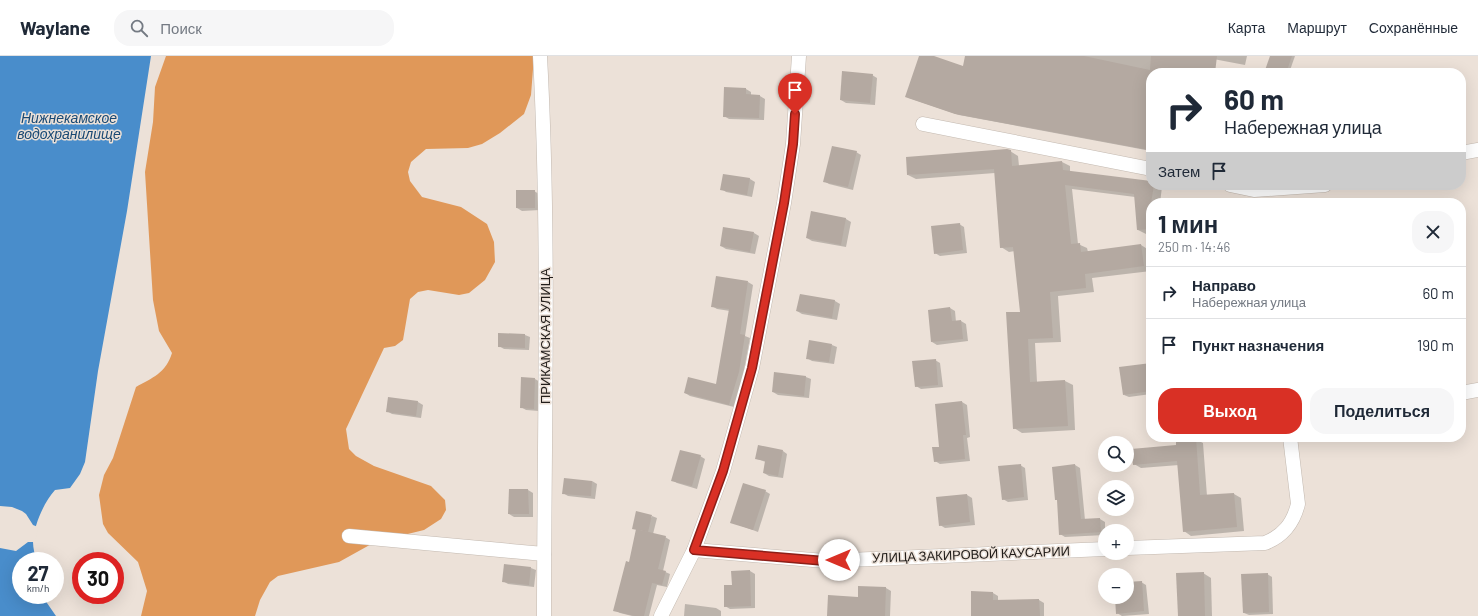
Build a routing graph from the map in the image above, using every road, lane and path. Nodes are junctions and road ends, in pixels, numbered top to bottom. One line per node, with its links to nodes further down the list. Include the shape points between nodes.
1 (540, 56): 14 (street, ПРИКАМСКАЯ УЛИЦА, via 544,146)
2 (799, 56): 13 (street, via 793,144 752,368 723,471)
3 (923, 124): 6 (street)
4 (1478, 150): 5 (street)
5 (1466, 152)
6 (1146, 168)
7 (1478, 390): 8 (street)
8 (1466, 392)
9 (1291, 442): 11 (street, via 1298,504 1290,526 1281,535 1264,543)
10 (349, 536): 14 (street)
11 (1134, 548)
12 (1098, 549): 13 (street, УЛИЦА ЗАКИРОВОЙ КАУСАРИИ, via 825,561)
13 (694, 550): 16 (street)
14 (544, 554): 15 (street, ПРИКАМСКАЯ УЛИЦА)
15 (544, 616)
16 (661, 616)

